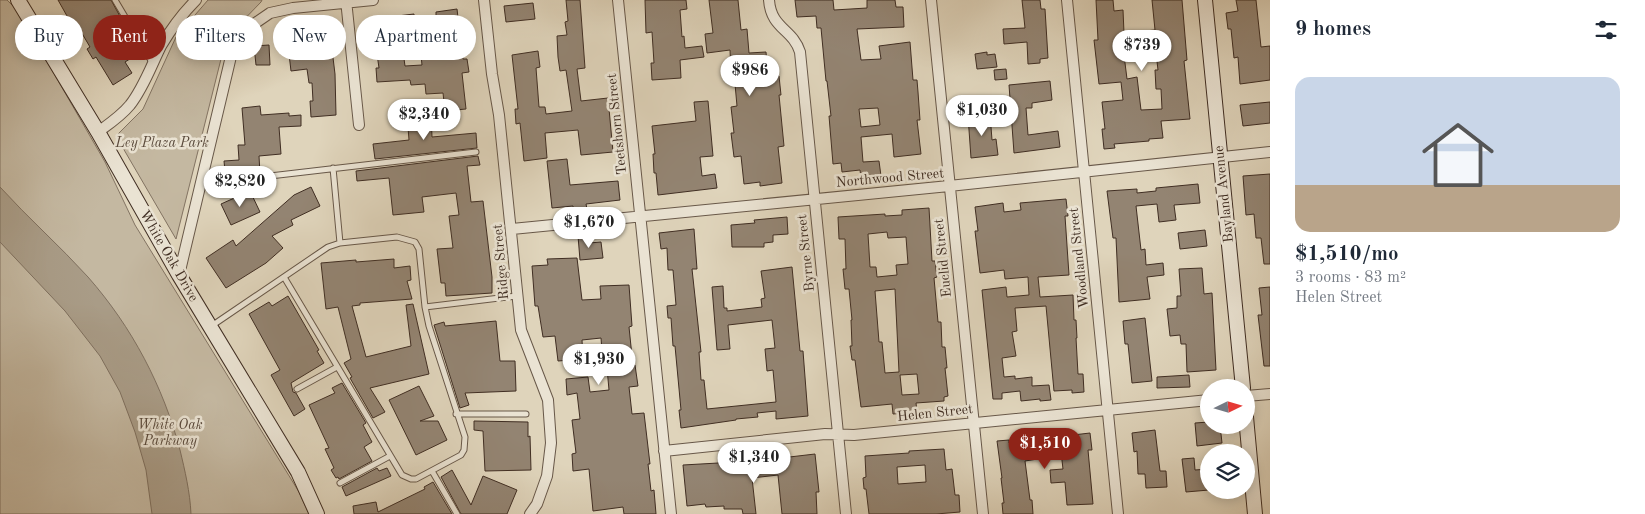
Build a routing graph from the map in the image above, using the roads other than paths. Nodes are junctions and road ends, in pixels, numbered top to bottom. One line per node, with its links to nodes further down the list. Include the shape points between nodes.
1 (18, 0): 15 (main road, White Oak Drive)
2 (115, 0): 13 (lane)
3 (196, 0): 13 (street, via 178,20)
4 (373, 0): 11 (street)
5 (484, 0): 25 (street, Ridge Street)
6 (618, 0): 24 (street, Teetshorn Street)
7 (769, 0): 23 (street, Byrne Street, via 778,25 795,39 800,52)
8 (931, 0): 22 (street, Euclid Street)
9 (1067, 0): 20 (street, Woodland Street)
10 (1205, 0): 18 (main road, Bayland Avenue)
11 (347, 1): 12 (street); 14 (street)
12 (290, 4): 27 (street, via 254,24 232,52)
13 (154, 64): 15 (street, via 129,106)
14 (359, 125)
15 (98, 132): 27 (main road, White Oak Drive)
16 (476, 152): 19 (lane)
17 (1270, 152): 18 (street, Northwood Street)
18 (1220, 158): 20 (street, Northwood Street); 33 (main road, Bayland Avenue)
19 (333, 168): 21 (lane); 26 (lane)
20 (1084, 172): 22 (street, Northwood Street); 38 (street, Woodland Street)
21 (270, 176)
22 (949, 186): 23 (street, Northwood Street); 41 (street, Euclid Street)
23 (815, 199): 24 (street, Northwood Street); 43 (street, Byrne Street)
24 (640, 216): 25 (street, Northwood Street); 44 (street, Teetshorn Street)
25 (512, 229): 29 (street, Ridge Street)
26 (340, 243): 28 (lane, via 328,247); 30 (lane, via 397,237 415,242 419,249)
27 (179, 275): 31 (main road, White Oak Drive)
28 (284, 277): 31 (lane); 32 (lane)
29 (518, 296): 30 (lane); 50 (street, Ridge Street, via 521,330 548,400 551,443 547,476)
30 (425, 307): 39 (lane)
31 (210, 327): 48 (main road, White Oak Drive, via 298,472)
32 (337, 366): 34 (lane); 45 (lane)
33 (1243, 379)
34 (297, 389)
35 (1270, 394): 36 (street)
36 (1255, 395)
37 (1200, 401): 38 (street, Helen Street)
38 (1107, 410): 41 (street, Helen Street); 54 (street, Woodland Street)
39 (456, 414): 40 (lane); 46 (lane, via 465,437 464,450 461,455)
40 (526, 414)
41 (974, 422): 43 (street, Helen Street); 53 (street, Euclid Street)
42 (1248, 434): 55 (main road)
43 (838, 435): 44 (street, Helen Street); 52 (street, Byrne Street)
44 (664, 451): 51 (street, Teetshorn Street)
45 (390, 456): 46 (lane, via 402,475 411,480); 47 (lane)
46 (432, 471): 49 (lane)
47 (340, 483)
48 (317, 514)
49 (457, 514)
50 (530, 514)
51 (671, 514)
52 (846, 514)
53 (983, 514)
54 (1118, 514)
55 (1255, 514)

